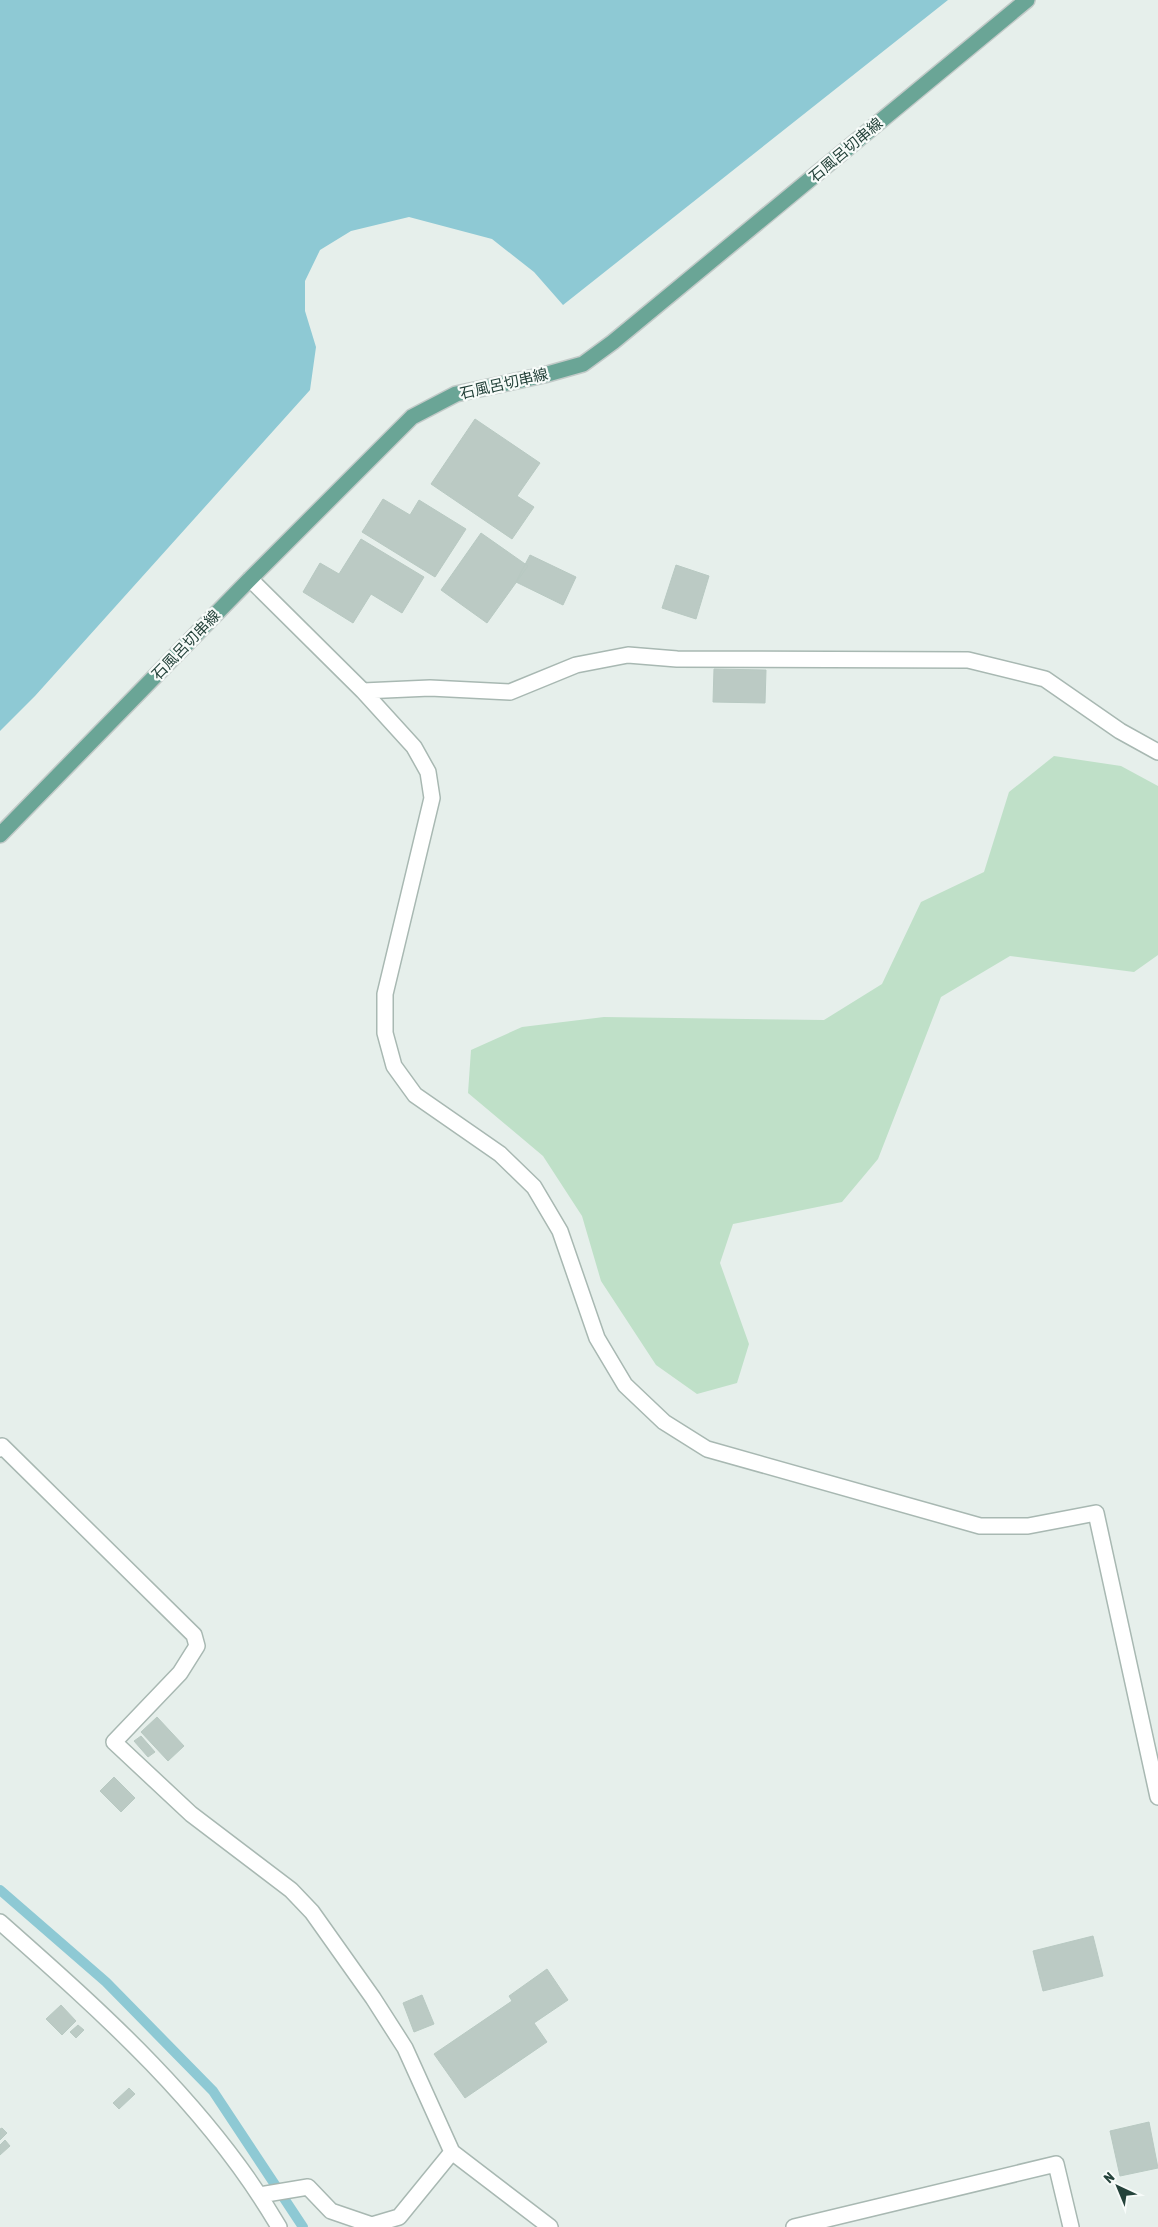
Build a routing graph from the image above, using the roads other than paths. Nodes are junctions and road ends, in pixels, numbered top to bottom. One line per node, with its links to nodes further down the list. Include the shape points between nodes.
1 (1027, 0): 2 (main road, 石風呂切串線, via 583,364 456,394 412,417)
2 (250, 579): 3 (street); 5 (main road, 石風呂切串線)
3 (363, 691): 4 (street, via 430,688 510,692 576,665 628,655 677,660 968,660 1045,679 1120,731); 7 (street, via 414,747 428,772 432,798 385,994 385,1033 394,1066 415,1095 500,1154 534,1187 560,1231 597,1338 625,1385 664,1422 707,1449 980,1526 1028,1526 1096,1513)
4 (1158, 752)
5 (0, 835)
6 (0, 1448): 9 (street, via 2,1446 194,1635 197,1646 180,1673 114,1742 191,1814 291,1890 312,1912 405,2048)
7 (1158, 1797)
8 (0, 1922): 10 (street, via 87,1998 195,2109)
9 (452, 2152): 10 (street, via 399,2217 372,2226 331,2211 308,2186); 12 (street)
10 (260, 2195): 11 (street)
11 (279, 2227)
12 (550, 2227)
13 (794, 2227): 14 (street, via 1056,2164)
14 (1071, 2227)

